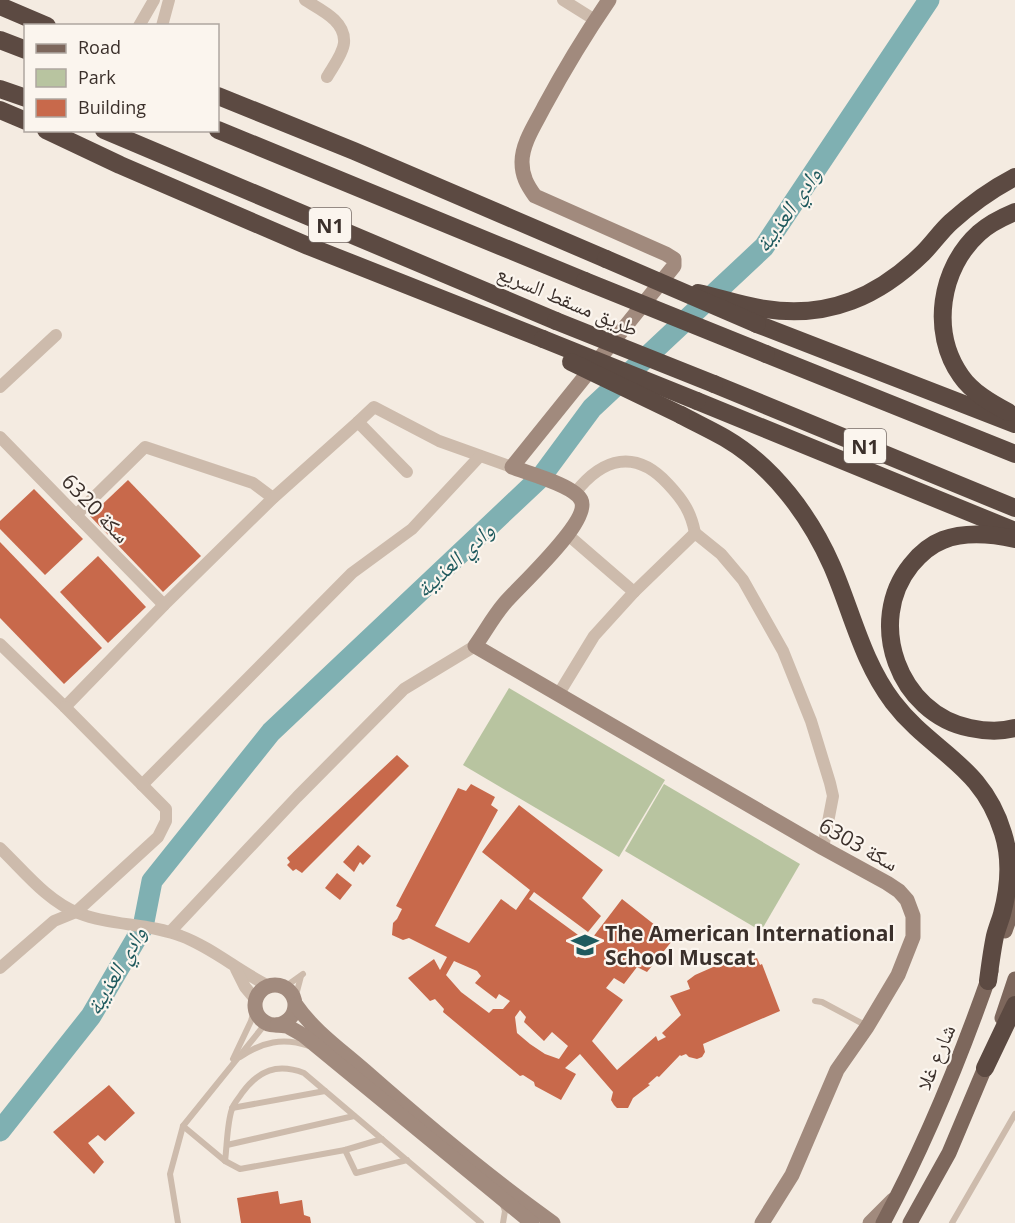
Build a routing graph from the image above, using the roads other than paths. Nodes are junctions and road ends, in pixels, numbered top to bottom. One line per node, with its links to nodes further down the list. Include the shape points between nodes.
1 (154, 0): 9 (street)
2 (169, 0): 10 (street)
3 (305, 0): 13 (street, via 342,28 344,45)
4 (563, 0): 7 (street)
5 (609, 0): 7 (street)
6 (0, 6): 8 (highway)
7 (595, 20): 34 (street, via 538,119 525,147 522,172 535,196 674,258 674,266)
8 (42, 24)
9 (140, 24)
10 (163, 24)
11 (0, 40): 12 (highway)
12 (24, 49)
13 (327, 77)
14 (0, 89): 16 (highway)
15 (219, 96): 24 (highway, bridge, via 672,287)
16 (24, 97)
17 (0, 110): 18 (highway)
18 (24, 121)
19 (219, 130): 32 (highway, طريق مسقط السريع / N1, bridge)
20 (50, 132): 26 (highway, via 199,200)
21 (109, 132): 38 (highway, طريق مسقط السريع / N1, bridge, via 556,321)
22 (1015, 177): 24 (highway, via 973,203 900,275 874,292 818,310)
23 (1015, 212): 28 (highway, via 980,232 962,254 950,276 943,312 945,341 961,375 980,395)
24 (761, 316): 30 (highway)
25 (56, 335): 27 (street)
26 (541, 343): 40 (highway, bridge, via 697,401); 60 (highway, bridge, via 733,444 786,492 811,527 832,565 860,645 877,677 894,703 969,772 989,799 1004,835 1008,887 995,933)
27 (0, 387)
28 (1015, 415)
29 (358, 422): 33 (street, via 374,407 439,441); 35 (street); 37 (street)
30 (1015, 424)
31 (0, 438): 39 (street, سكة 6320)
32 (1015, 454)
33 (480, 456): 34 (street); 51 (street, via 412,529 352,573)
34 (512, 467): 36 (street)
35 (406, 472)
36 (575, 493): 41 (street, via 602,467 623,460 640,462 659,474 676,493 691,515); 42 (street, via 582,500 582,507)
37 (273, 498): 39 (street, via 253,483 145,447); 45 (street)
38 (1015, 508)
39 (76, 515): 45 (street, سكة 6320)
40 (1015, 531)
41 (695, 533): 44 (street); 53 (street, via 721,554 743,580 787,661 811,721 833,796)
42 (568, 535): 44 (street); 47 (street, via 503,605)
43 (1015, 539): 50 (highway, via 982,534 942,540 917,557 899,582 890,615 891,648 902,675 934,713 949,722 976,729)
44 (634, 592): 48 (street, via 594,636)
45 (164, 605): 49 (street)
46 (0, 644): 49 (street)
47 (475, 646): 48 (street, سكة 6303); 56 (street, via 405,689)
48 (558, 694): 53 (street, سكة 6303)
49 (65, 707): 51 (street)
50 (1015, 728)
51 (142, 786): 55 (street, via 166,809 166,821 158,837)
52 (0, 848): 55 (street, via 50,896)
53 (823, 848): 67 (street, سكة 6303, via 899,891 913,916 911,945)
54 (1015, 903): 60 (main road, شارع غلا)
55 (76, 912): 56 (street); 57 (street, via 54,921)
56 (170, 932): 58 (street, via 219,954)
57 (0, 968)
58 (236, 968): 61 (street); 64 (street)
59 (1015, 979): 70 (main road)
60 (988, 981): 82 (main road, شارع غلا, via 949,1082)
61 (274, 986): 63 (street, via 289,990); 63 (lane, via 289,984 303,974); 64 (street, via 263,989)
62 (815, 1001): 67 (lane)
63 (295, 1002): 66 (street, via 292,1016 283,1024); 88 (street, via 316,1028 385,1089)
64 (256, 1004): 66 (street, via 257,1013); 69 (lane)
65 (1015, 1005): 70 (highway)
66 (272, 1024): 68 (street, via 295,1030); 69 (lane)
67 (867, 1027): 89 (street, سكة 6303, via 837,1070 792,1174)
68 (325, 1053): 69 (lane, via 282,1041 259,1046); 81 (street)
69 (231, 1065): 75 (lane)
70 (985, 1068): 92 (main road, via 949,1153)
71 (325, 1091): 72 (lane); 72 (lane, via 304,1073 290,1068 271,1070 251,1082); 74 (lane)
72 (232, 1108): 77 (lane)
73 (1015, 1114): 93 (lane)
74 (354, 1116): 76 (lane); 77 (lane)
75 (183, 1126): 80 (lane); 84 (lane, via 170,1174)
76 (382, 1139): 78 (lane); 79 (lane)
77 (227, 1145): 80 (lane)
78 (345, 1150): 79 (lane, via 356,1173); 80 (lane, via 240,1169)
79 (407, 1160): 85 (lane)
80 (225, 1161)
81 (494, 1193): 86 (lane, via 504,1206); 87 (street)
82 (898, 1195): 90 (street); 91 (main road, شارع غلا)
83 (515, 1222): 87 (lane)
84 (178, 1223)
85 (481, 1223)
86 (503, 1223)
87 (531, 1223)
88 (553, 1223)
89 (762, 1223)
90 (870, 1223)
91 (883, 1223)
92 (910, 1223)
93 (952, 1223)

